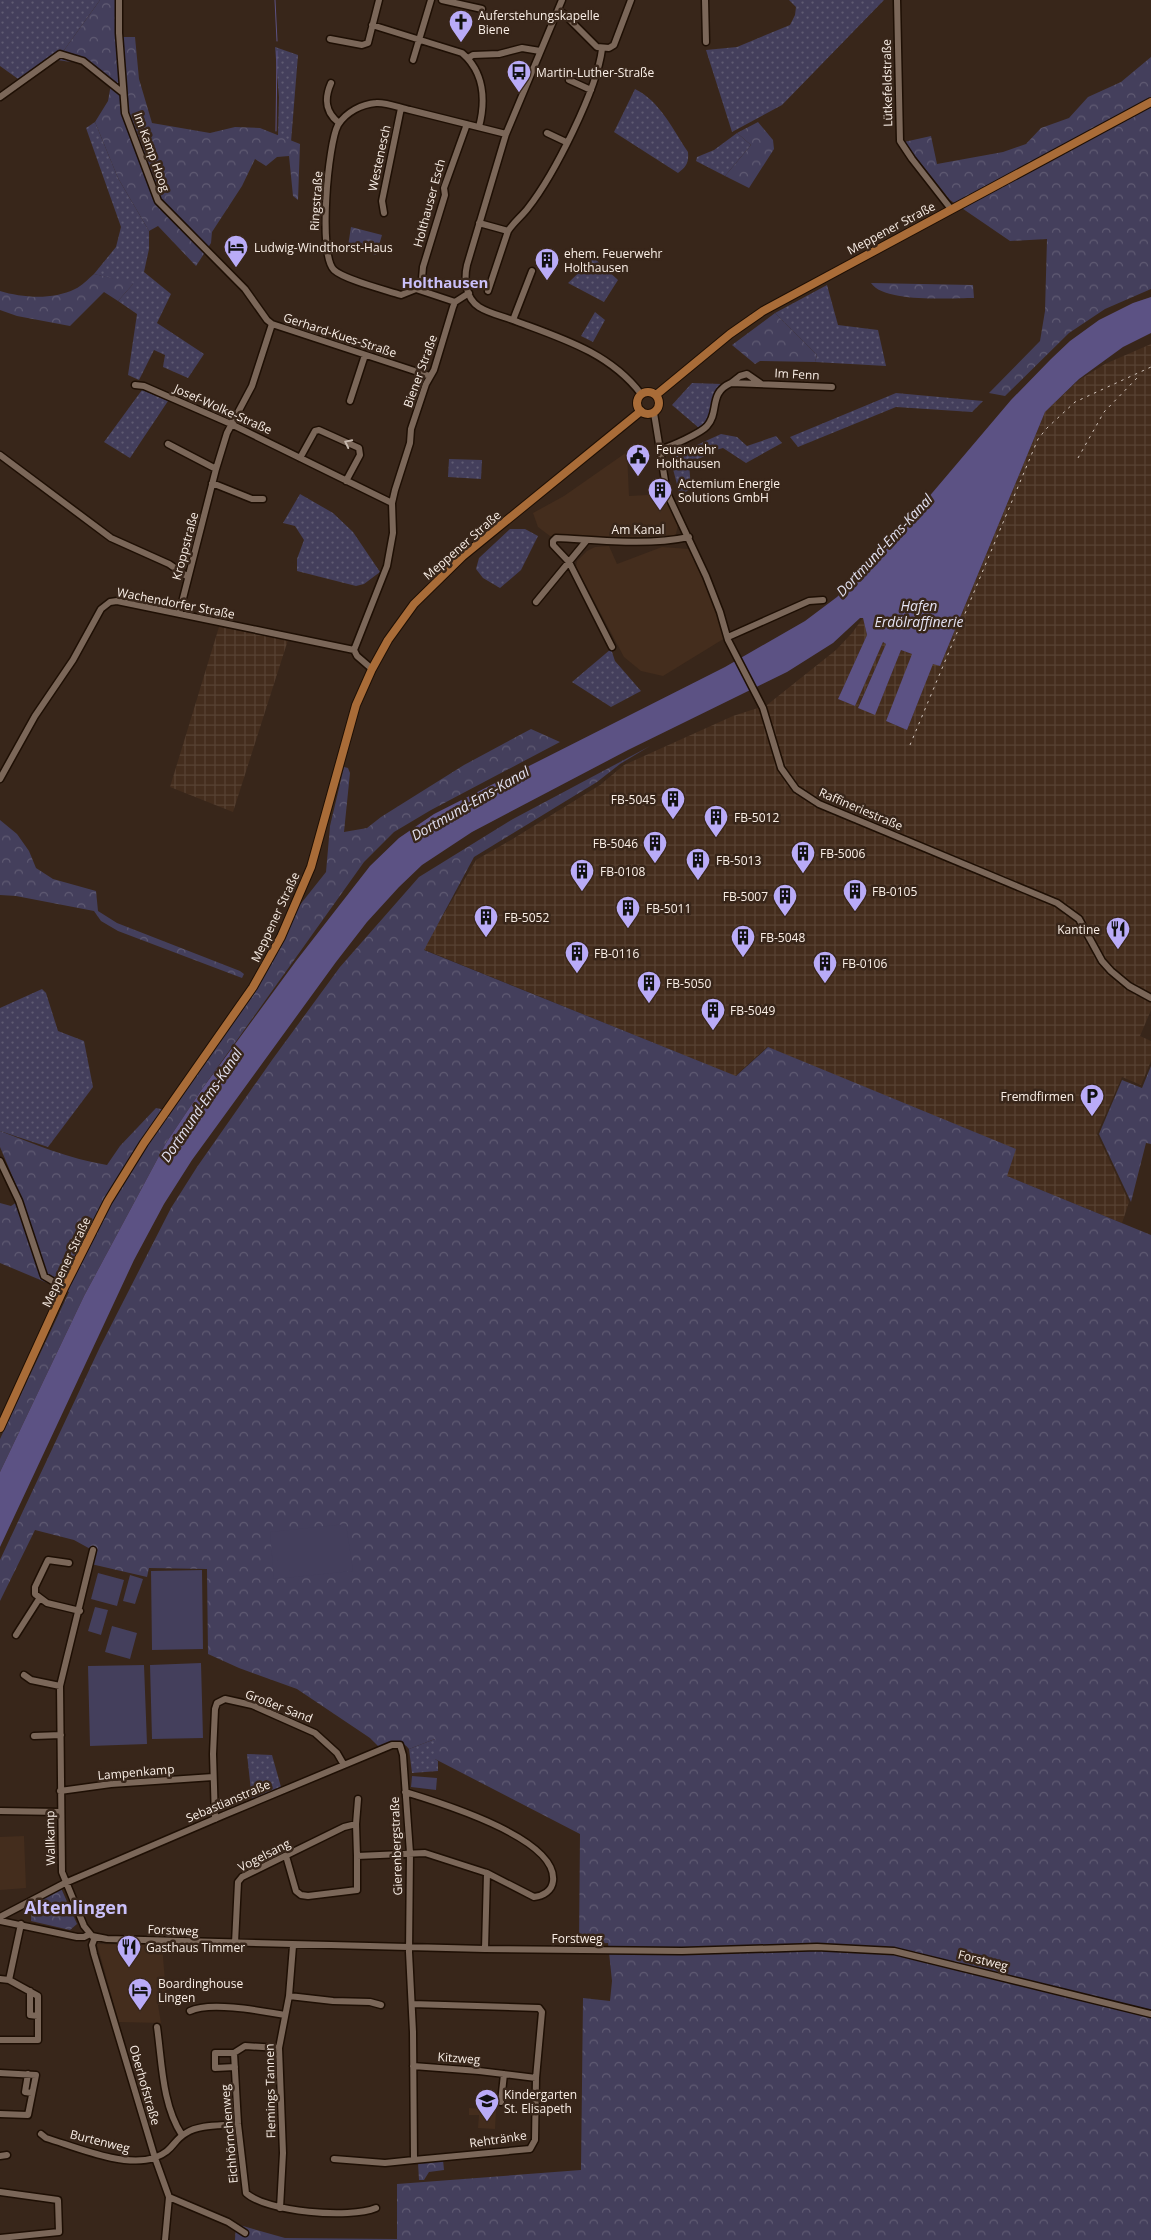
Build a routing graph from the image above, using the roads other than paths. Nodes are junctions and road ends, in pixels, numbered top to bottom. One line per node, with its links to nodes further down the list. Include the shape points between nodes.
1 (119, 0): 22 (street, Im Kamp Hoog)
2 (379, 0): 11 (street)
3 (430, 0): 13 (street)
4 (442, 0): 9 (street)
5 (562, 0): 10 (street)
6 (631, 0): 15 (street, via 614,45)
7 (705, 0): 14 (street)
8 (897, 0): 32 (street, Lütkefeldstraße, via 900,141)
9 (482, 9)
10 (558, 10): 15 (street); 16 (street)
11 (372, 25): 12 (street, via 368,43 362,45); 13 (street)
12 (330, 39)
13 (418, 40): 17 (street, via 462,53); 18 (street)
14 (706, 42)
15 (602, 49): 21 (street)
16 (540, 51): 17 (street, via 522,48); 30 (street)
17 (468, 58): 28 (street, via 475,67 484,100)
18 (413, 60)
19 (569, 80): 21 (street)
20 (332, 83): 26 (street, via 326,104)
21 (591, 90): 31 (street)
22 (123, 93): 23 (street, via 83,61 60,54); 42 (street, Im Kamp Hoog, via 125,113 158,201 245,289)
23 (0, 97)
24 (1151, 102): 32 (main road, Meppener Straße)
25 (401, 108): 26 (street, via 378,102 355,109); 27 (street); 33 (street, Westenesch, via 382,201)
26 (339, 123): 37 (street, Ringstraße, via 329,159 324,236 329,262 349,278 401,296 411,290)
27 (467, 124): 28 (street); 37 (street, Holthauser Esch, via 444,188 445,195 423,267)
28 (479, 128): 30 (street)
29 (547, 133): 31 (street)
30 (506, 134): 34 (street)
31 (566, 142): 35 (street, via 528,207)
32 (951, 209): 48 (main road, Meppener Straße, via 763,311)
33 (384, 213)
34 (479, 223): 35 (street); 39 (street, via 464,275)
35 (508, 231): 38 (street)
36 (532, 271): 41 (street)
37 (422, 290): 40 (street)
38 (488, 291)
39 (469, 293): 40 (street); 41 (street, via 479,307)
40 (455, 302): 44 (street, Biener Straße)
41 (513, 320): 47 (street, via 602,358 622,372)
42 (272, 324): 43 (street, Gerhard-Kues-Straße); 52 (street, Kroppstraße, via 252,386)
43 (365, 355): 44 (street, Gerhard-Kues-Straße); 49 (street)
44 (430, 376): 61 (street, Biener Straße, via 411,429)
45 (135, 385): 52 (street, Josef-Wolke-Straße)
46 (832, 387): 54 (street, Im Fenn, via 760,383 747,374 740,376 717,394 706,428)
47 (641, 394): 48 (main road, via 649,392); 50 (main road, via 637,404)
48 (656, 395): 51 (main road, via 659,406)
49 (350, 401)
50 (640, 411): 51 (main road); 72 (main road, Meppener Straße, via 430,587 400,622)
51 (654, 413): 54 (street, Raffineriestraße)
52 (231, 424): 56 (street, Josef-Wolke-Straße); 57 (street, Kroppstraße)
53 (168, 444): 57 (street)
54 (661, 448): 62 (street, Raffineriestraße, via 667,493)
55 (0, 455): 65 (street, via 111,538 169,564)
56 (300, 458): 58 (street, Josef-Wolke-Straße); 58 (street, one-way to 56, via 361,452 359,448 319,430 315,431)
57 (216, 469): 59 (street, Kroppstraße)
58 (346, 481): 61 (street, Josef-Wolke-Straße)
59 (212, 483): 60 (street, via 252,500); 65 (street, Kroppstraße)
60 (263, 499)
61 (392, 504): 71 (street, Biener Straße, via 393,534 387,566)
62 (689, 537): 63 (street, Am Kanal, via 673,540); 69 (street, Raffineriestraße)
63 (587, 540): 64 (street); 64 (street, Am Kanal, via 556,538 553,541)
64 (569, 562): 67 (street); 70 (street, Am Kanal)
65 (188, 577): 68 (street, Kroppstraße)
66 (823, 600): 69 (street, via 809,601)
67 (536, 602)
68 (179, 614): 71 (street, Wachendorfer Straße); 73 (street, Wachendorfer Straße, via 117,601 104,605)
69 (728, 637): 74 (street, Raffineriestraße, via 763,708 781,768 802,794 1057,904 1079,919 1111,971)
70 (612, 647)
71 (354, 650): 72 (street)
72 (372, 669): 76 (main road, Meppener Straße, via 348,726 311,867 281,937 253,987 144,1143 108,1201)
73 (0, 779)
74 (1151, 998)
75 (0, 1161): 76 (street, via 19,1201 44,1276)
76 (64, 1288): 77 (main road, Meppener Straße)
77 (0, 1428)
78 (93, 1550): 81 (street, Wallkamp)
79 (69, 1563): 80 (street, via 48,1560 35,1588)
80 (40, 1599): 81 (street); 82 (street)
81 (80, 1611): 84 (street, Wallkamp)
82 (16, 1635)
83 (24, 1675): 84 (street, via 31,1680)
84 (60, 1686): 85 (street, Wallkamp)
85 (61, 1735): 86 (street); 90 (street, Wallkamp)
86 (34, 1736)
87 (400, 1745): 88 (street, Sebastianstraße, via 392,1745); 91 (street, Gierenbergstraße)
88 (344, 1765): 89 (street, Großer Sand, via 337,1753 315,1733 252,1706 225,1699 214,1709); 95 (street, Sebastianstraße)
89 (213, 1777): 90 (street, Lampenkamp); 95 (street, Großer Sand)
90 (60, 1791): 94 (street, Wallkamp)
91 (405, 1792): 97 (street, Gierenbergstraße); 100 (street, via 484,1820 522,1840 547,1861 553,1882 542,1896 534,1898)
92 (358, 1799): 96 (street)
93 (0, 1811): 94 (street)
94 (60, 1812): 101 (street, Wallkamp, via 62,1872)
95 (215, 1819): 101 (street, Sebastianstraße)
96 (356, 1824): 98 (street, Vogelsang); 99 (street)
97 (410, 1853): 99 (street); 100 (street, via 425,1853); 108 (street, Gierenbergstraße)
98 (286, 1856): 99 (street, via 296,1892 308,1896 357,1890); 106 (street, Vogelsang, via 238,1882)
99 (357, 1856)
100 (486, 1873): 109 (street)
101 (66, 1883): 102 (street); 105 (street, Wallkamp, via 84,1926)
102 (0, 1917)
103 (0, 1922): 104 (street, Forstweg)
104 (21, 1924): 105 (street, Forstweg, via 77,1937); 111 (street)
105 (92, 1936): 106 (street, Forstweg); 132 (street, Oberhofstraße, via 94,1954)
106 (235, 1944): 107 (street, Forstweg)
107 (293, 1946): 108 (street, Forstweg); 112 (street, Flemings Tannen)
108 (409, 1947): 109 (street, Forstweg); 113 (street)
109 (485, 1949): 116 (street, Forstweg, via 817,1947 894,1951)
110 (0, 1979): 111 (street)
111 (9, 1980): 119 (street, via 38,1996 38,2040)
112 (288, 1996): 114 (street); 117 (street, Flemings Tannen)
113 (412, 2004): 122 (street); 126 (street, Rehtränke, via 539,2008 542,2012)
114 (381, 2005)
115 (190, 2011): 117 (street, via 199,2006)
116 (1151, 2014)
117 (285, 2015): 120 (street, Flemings Tannen)
118 (157, 2026): 131 (street, via 165,2087 174,2122)
119 (0, 2040)
120 (279, 2048): 121 (street, Eichhörnchenweg, via 245,2046); 137 (street, Flemings Tannen, via 283,2153)
121 (234, 2053): 123 (street, Eichhörnchenweg); 123 (street, Eichhörnchenweg, via 215,2053 216,2068)
122 (413, 2066): 125 (street, Kitzweg); 134 (street)
123 (235, 2067): 129 (street, Eichhörnchenweg)
124 (0, 2073): 128 (street, via 36,2075 28,2115)
125 (504, 2074): 126 (street, Kitzweg); 127 (street)
126 (536, 2078): 134 (street, Rehtränke, via 535,2140 530,2149)
127 (501, 2102)
128 (0, 2114)
129 (238, 2124): 131 (street, via 200,2128); 137 (street, Eichhörnchenweg, via 246,2192 268,2206)
130 (41, 2134): 132 (street, Burtenweg, via 120,2159 139,2162)
131 (182, 2135): 132 (street, via 170,2150)
132 (155, 2158): 136 (street, Oberhofstraße)
133 (334, 2159): 134 (street, via 385,2163)
134 (414, 2160)
135 (0, 2192): 140 (street, via 58,2200 59,2232)
136 (170, 2197): 139 (street, via 228,2222); 141 (street, Oberhofstraße)
137 (280, 2208): 138 (street, via 337,2214)
138 (376, 2208)
139 (244, 2233)
140 (0, 2238)
141 (165, 2240)

